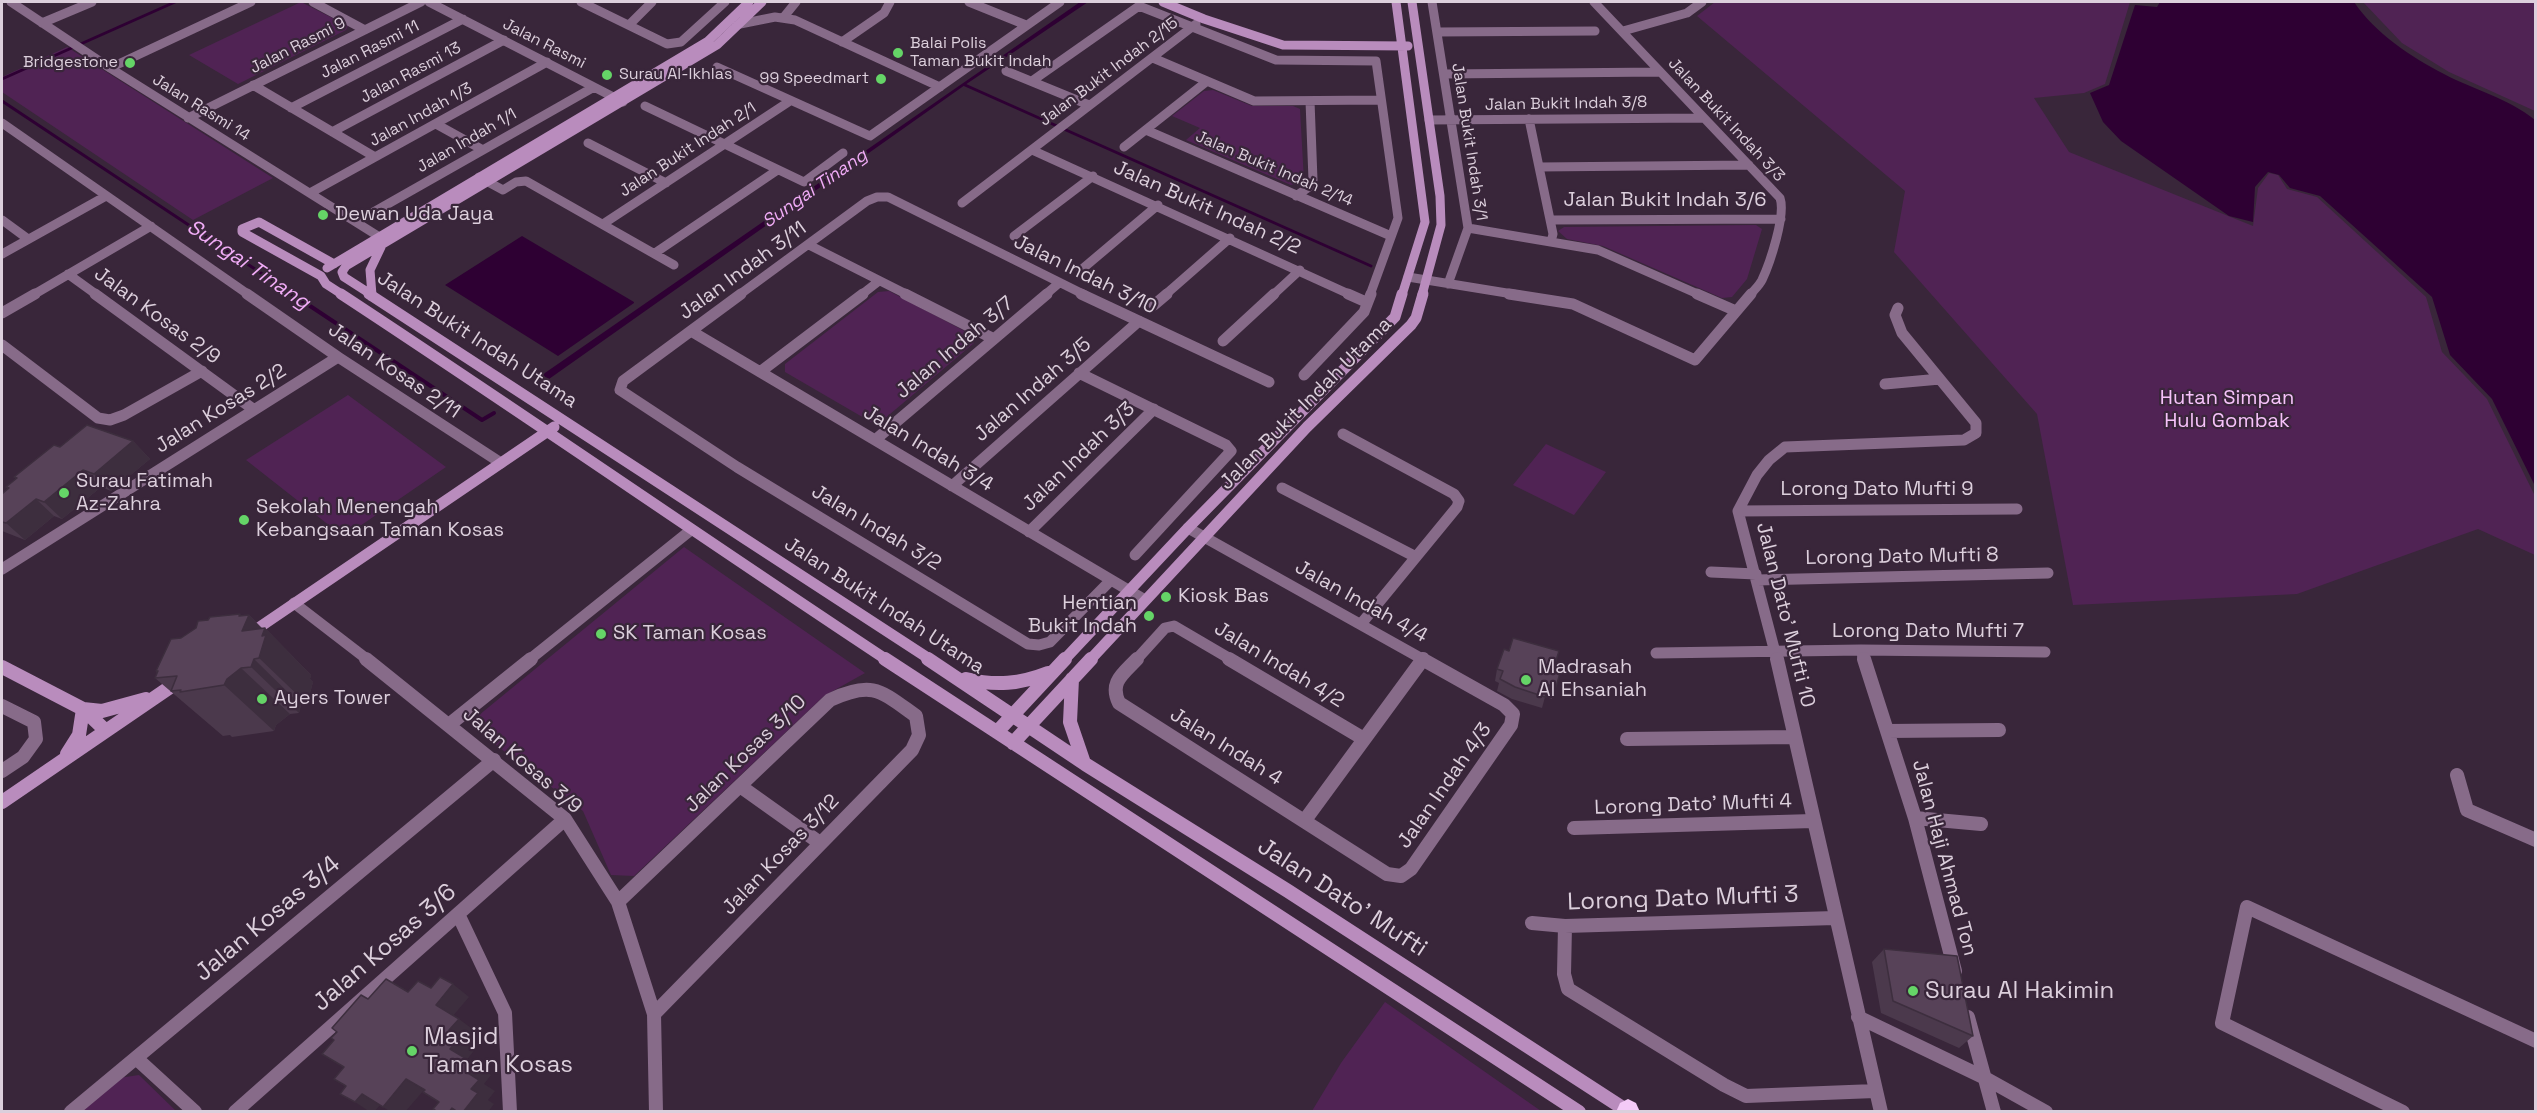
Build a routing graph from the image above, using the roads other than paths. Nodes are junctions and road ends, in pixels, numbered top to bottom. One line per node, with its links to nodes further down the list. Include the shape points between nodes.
1 (11, 2): 26 (street, Jalan Rasmi 14)
2 (92, 2): 26 (street)
3 (233, 2): 44 (street)
4 (251, 2): 44 (street)
5 (313, 2): 31 (street)
6 (421, 2): 31 (street, Jalan Rasmi 9)
7 (429, 2): 24 (street, Jalan Rasmi)
8 (580, 2): 27 (street)
9 (652, 2): 27 (street)
10 (725, 2): 27 (street, via 681,42 667,44)
11 (749, 2): 54 (street, Jalan Bukit Indah Utama, via 708,41)
12 (796, 2): 23 (street)
13 (890, 2): 37 (street, via 884,13)
14 (969, 2): 29 (street)
15 (1060, 2): 29 (street)
16 (1163, 2): 25 (street)
17 (1396, 2): 32 (street, Jalan Bukit Indah Utama)
18 (1412, 2): 39 (street, Jalan Bukit Indah Utama)
19 (1432, 2): 35 (street, Jalan Bukit Indah 3/1)
20 (1594, 2): 34 (street, Jalan Bukit Indah 3/3)
21 (1702, 2): 34 (street, via 1687,13)
22 (760, 3): 23 (street); 28 (street, Jalan Bukit Indah Utama)
23 (779, 18): 28 (street); 37 (street, via 795,20)
24 (463, 19): 36 (street, Jalan Rasmi); 61 (street, Jalan Rasmi 11)
25 (1204, 19): 30 (street, Jalan Bukit Indah 2/15); 40 (street, via 1283,45)
26 (42, 23): 44 (street, Jalan Rasmi 14)
27 (630, 24)
28 (740, 24): 57 (street, Jalan Bukit Indah Utama, via 717,45)
29 (1026, 26): 53 (street)
30 (1192, 27): 41 (street, Jalan Bukit Indah 2/15); 49 (street, via 1139,6); 55 (street, via 1276,60 1376,61)
31 (364, 30): 51 (street, Jalan Rasmi 9)
32 (1400, 31): 38 (street, Jalan Bukit Indah Utama); 40 (street)
33 (1595, 31): 35 (street)
34 (1623, 31): 47 (street, Jalan Bukit Indah 3/3)
35 (1437, 33): 48 (street, Jalan Bukit Indah 3/1)
36 (504, 40): 42 (street, Jalan Rasmi); 70 (street, Jalan Rasmi 13)
37 (842, 42): 53 (street)
38 (1402, 46): 39 (street); 40 (street); 43 (street, Jalan Bukit Indah Utama)
39 (1419, 46): 65 (street, Jalan Bukit Indah Utama)
40 (1370, 47): 43 (street, via 1391,52)
41 (1153, 58): 50 (street); 59 (street, Jalan Bukit Indah 2/15)
42 (547, 62): 52 (street, Jalan Rasmi); 68 (street, Jalan Indah 1/3)
43 (1404, 62): 112 (street, Jalan Bukit Indah Utama, via 1425,222)
44 (106, 65): 62 (street, Jalan Rasmi 14)
45 (717, 67): 58 (street, Jalan Bukit Indah 2/1)
46 (1006, 71): 49 (street)
47 (1660, 72): 48 (street); 63 (street, Jalan Bukit Indah 3/3)
48 (1444, 74): 66 (street, Jalan Bukit Indah 3/1)
49 (1032, 81): 59 (street)
50 (1206, 82): 56 (street, via 1254,101); 69 (street)
51 (253, 85): 61 (street); 62 (street, Jalan Rasmi 9)
52 (594, 87): 54 (street, Jalan Rasmi); 74 (street, Jalan Indah 1/1)
53 (940, 87): 58 (street, Jalan Bukit Indah 2/1, via 870,136)
54 (613, 96): 57 (street, Jalan Rasmi); 82 (street, Jalan Bukit Indah Utama)
55 (1381, 100): 56 (street); 98 (street, via 1398,218)
56 (1310, 101): 86 (street, via 1313,180 1309,188)
57 (624, 102): 82 (street, Jalan Bukit Indah Utama)
58 (790, 102): 72 (street, Jalan Bukit Indah 2/1)
59 (1089, 105): 75 (street, Jalan Bukit Indah 2/15)
60 (645, 106): 72 (street)
61 (291, 108): 70 (street)
62 (188, 118): 84 (street, Jalan Rasmi 14)
63 (1703, 118): 64 (street, Jalan Bukit Indah 3/8); 78 (street, Jalan Bukit Indah 3/3)
64 (1529, 119): 66 (street, Jalan Bukit Indah 3/8); 79 (street)
65 (1429, 120): 66 (street, Jalan Bukit Indah 3/8); 113 (street, Jalan Bukit Indah Utama, via 1441,225)
66 (1452, 120): 96 (street, Jalan Bukit Indah 3/1)
67 (2, 123): 85 (street, Jalan Kosas 2/11)
68 (436, 124): 74 (street); 77 (street, Jalan Indah 1/3)
69 (1146, 130): 73 (street); 86 (street, Jalan Bukit Indah 2/14)
70 (332, 132): 77 (street)
71 (588, 143): 83 (street)
72 (724, 145): 80 (street); 83 (street, Jalan Bukit Indah 2/1)
73 (1125, 147)
74 (483, 150): 93 (street, Jalan Indah 1/1)
75 (1032, 150): 81 (street, Jalan Bukit Indah 2/2); 88 (street, Jalan Bukit Indah 2/15)
76 (843, 153): 80 (street, via 804,182)
77 (375, 157): 84 (street, Jalan Indah 1/3)
78 (1749, 165): 79 (street); 90 (street, Jalan Bukit Indah 3/3, via 1780,198)
79 (1539, 167): 92 (street)
80 (776, 171): 104 (street)
81 (1093, 176): 89 (street, Jalan Bukit Indah 2/2); 97 (street)
82 (483, 179): 94 (street, via 503,190 526,181); 101 (street, Jalan Bukit Indah Utama)
83 (666, 183): 94 (street, Jalan Bukit Indah 2/1)
84 (310, 193): 93 (street, Jalan Rasmi 14)
85 (106, 196): 95 (street, Jalan Kosas 2/11); 100 (street)
86 (1296, 196): 98 (street, Jalan Bukit Indah 2/14)
87 (888, 197): 103 (street, Jalan Indah 3/11, via 867,201); 115 (street, Jalan Indah 3/10)
88 (962, 203)
89 (1158, 205): 99 (street, Jalan Bukit Indah 2/2); 108 (street)
90 (1781, 219): 92 (street, Jalan Bukit Indah 3/6); 121 (street, via 1761,282)
91 (2, 220): 100 (street)
92 (1550, 220): 102 (street)
93 (356, 222): 101 (street, Jalan Rasmi 14)
94 (603, 224): 104 (street)
95 (150, 226): 110 (street); 128 (street, Jalan Kosas 2/11)
96 (1468, 228): 102 (street); 116 (street, Jalan Bukit Indah 3/1)
97 (1014, 236)
98 (1391, 236): 118 (street)
99 (1230, 238): 109 (street, Jalan Bukit Indah 2/2); 119 (street)
100 (28, 239): 105 (street)
101 (380, 241): 106 (street, Jalan Bukit Indah Utama); 117 (street, via 367,278); 117 (street, Jalan Bukit Indah Utama, via 342,272)
102 (1551, 242): 121 (street, via 1598,249)
103 (809, 245): 114 (street); 124 (street, Jalan Indah 3/11)
104 (655, 253): 107 (street)
105 (2, 254)
106 (334, 264): 111 (street, Jalan Bukit Indah Utama); 111 (street, Jalan Bukit Indah Utama, via 259,222 242,229)
107 (674, 266)
108 (1081, 270)
109 (1300, 270): 118 (street, Jalan Bukit Indah 2/2); 126 (street)
110 (68, 274): 122 (street); 129 (street, Jalan Kosas 2/9)
111 (321, 276): 140 (street, Jalan Bukit Indah Utama, via 326,284)
112 (1407, 277): 113 (street); 148 (street, Jalan Bukit Indah Utama, via 1390,323)
113 (1425, 280): 116 (street); 151 (street, Jalan Bukit Indah Utama, via 1412,325 1307,427)
114 (879, 281): 125 (street); 130 (street)
115 (1059, 283): 123 (street, Jalan Indah 3/10); 125 (street, Jalan Indah 3/7)
116 (1448, 284): 121 (street, via 1573,304 1695,360)
117 (372, 296): 139 (street, Jalan Bukit Indah Utama)
118 (1366, 302): 132 (street, via 1364,312)
119 (1154, 305)
120 (1898, 308): 133 (street, Jalan Dato' Mufti 10, via 1894,315 1902,333)
121 (1736, 312)
122 (2, 313)
123 (1139, 321): 131 (street, Jalan Indah 3/5); 135 (street, Jalan Indah 3/10)
124 (691, 331): 130 (street, Jalan Indah 3/4); 134 (street, Jalan Indah 3/11)
125 (994, 339): 142 (street, Jalan Indah 3/7)
126 (1223, 341)
127 (2, 345): 129 (street, via 98,418 110,420)
128 (338, 357): 137 (street, Jalan Kosas 2/2); 143 (street, Jalan Kosas 2/11)
129 (202, 371): 137 (street, Jalan Kosas 2/9)
130 (760, 372): 142 (street, Jalan Indah 3/4)
131 (1079, 373): 138 (street); 144 (street, Jalan Indah 3/5)
132 (1304, 375)
133 (1941, 379): 136 (street); 147 (street, Jalan Dato' Mufti 10, via 1976,423 1976,434 1964,440 1785,447 1758,472)
134 (623, 381): 158 (street, Jalan Indah 3/2, via 620,390 737,467 1028,644 1050,642)
135 (1269, 382)
136 (1885, 384)
137 (253, 409): 154 (street, Jalan Kosas 2/2)
138 (1154, 409): 150 (street, Jalan Indah 3/3); 152 (street, via 1231,451)
139 (565, 420): 140 (street); 173 (street, Jalan Bukit Indah Utama)
140 (549, 431): 143 (street); 149 (street, Jalan Bukit Indah Utama)
141 (1343, 434): 153 (street, via 1454,494 1459,501)
142 (875, 440): 144 (street, Jalan Indah 3/4)
143 (501, 463): 161 (street)
144 (952, 486): 150 (street, Jalan Indah 3/4)
145 (1282, 488): 153 (street)
146 (2017, 509): 147 (street, Lorong Dato Mufti 9)
147 (1738, 511): 157 (street, Jalan Dato' Mufti 10)
148 (1188, 528): 151 (street, Jalan Indah 4/4); 159 (street, Jalan Bukit Indah Utama)
149 (691, 531): 181 (street); 186 (street, Jalan Bukit Indah Utama)
150 (1029, 531): 158 (street, Jalan Indah 3/4)
151 (1203, 537): 160 (street, Jalan Bukit Indah Utama); 162 (street, Jalan Indah 4/4)
152 (1135, 555)
153 (1416, 558): 162 (street)
154 (2, 568)
155 (1712, 572): 157 (street, Lorong Dato Mufti 8)
156 (2048, 573): 157 (street, Lorong Dato Mufti 8)
157 (1756, 577): 166 (street, Jalan Dato' Mufti 10)
158 (1111, 580): 159 (street, Jalan Indah 3/4)
159 (1129, 591): 160 (street, Jalan Indah 3/4); 171 (street, Jalan Bukit Indah Utama)
160 (1145, 600): 174 (street, Jalan Bukit Indah Utama)
161 (294, 603): 164 (street); 181 (street, Jalan Kosas 3/9)
162 (1361, 624): 169 (street, Jalan Indah 4/4)
163 (1174, 626): 188 (street, Jalan Indah 4/2); 200 (street, Jalan Indah 4, via 1165,628 1117,681 1114,692 1119,703)
164 (236, 643)
165 (1861, 650): 166 (street, Lorong Dato Mufti 7); 167 (street, Lorong Dato Mufti 7); 185 (street, Jalan Haji Ahmad Ton)
166 (1775, 651): 168 (street, Lorong Dato Mufti 7); 187 (street, Jalan Dato' Mufti 10)
167 (2044, 652)
168 (1656, 653)
169 (1424, 659): 178 (street, Jalan Indah 4/4); 188 (street)
170 (2, 667): 177 (street)
171 (1054, 671): 173 (street, via 1026,682 991,686); 179 (street, Jalan Bukit Indah Utama)
172 (187, 676): 175 (street)
173 (956, 677): 179 (street, Jalan Bukit Indah Utama)
174 (1072, 679): 182 (street, Jalan Bukit Indah Utama); 193 (street, via 1068,709 1071,732)
175 (158, 696): 177 (street, via 102,711); 184 (street)
176 (2, 706): 194 (street, via 34,722 36,739 24,757)
177 (83, 709): 184 (street); 191 (street, via 79,735)
178 (1513, 714): 206 (street, Jalan Indah 4/3, via 1510,725 1411,869)
179 (1012, 715): 182 (street, Jalan Bukit Indah Utama); 186 (street, Jalan Bukit Indah Utama)
180 (916, 716): 196 (street, Jalan Kosas 3/10, via 874,688 849,690 830,700); 205 (street, Jalan Kosas 3/12, via 919,735 912,750)
181 (450, 724): 192 (street, Jalan Kosas 3/9)
182 (1029, 726): 190 (street, Jalan Bukit Indah Utama); 193 (street, Jalan Dato' Mufti)
183 (1999, 730): 185 (street)
184 (106, 731): 191 (street)
185 (1887, 731): 198 (street, Jalan Haji Ahmad Ton)
186 (997, 732): 190 (street, Jalan Bukit Indah Utama)
187 (1794, 737): 189 (street); 201 (street, Jalan Dato' Mufti 10)
188 (1364, 738): 200 (street)
189 (1627, 739)
190 (1013, 743): 224 (street)
191 (63, 760): 197 (street)
192 (494, 760): 199 (street, Jalan Kosas 3/9); 215 (street, Jalan Kosas 3/4)
193 (1085, 764): 218 (street, Jalan Dato' Mufti)
194 (2, 771)
195 (2457, 776): 204 (street, via 2467,810)
196 (740, 786): 205 (street); 207 (street, Jalan Kosas 3/10)
197 (2, 802)
198 (1915, 818): 202 (street); 216 (street, Jalan Haji Ahmad Ton)
199 (565, 819): 207 (street, Jalan Kosas 3/9); 208 (street, Jalan Kosas 3/6)
200 (1305, 820): 206 (street, Jalan Indah 4, via 1387,874)
201 (1813, 821): 203 (street, Lorong Dato' Mufti 4); 209 (street, Jalan Dato' Mufti 10)
202 (1981, 824)
203 (1574, 828)
204 (2535, 840)
205 (820, 843): 212 (street, Jalan Kosas 3/12)
206 (1401, 876)
207 (618, 902): 212 (street, Jalan Kosas 3/9)
208 (458, 914): 221 (street, Jalan Kosas 3/6); 222 (street, via 505,1013)
209 (1835, 918): 211 (street, Lorong Dato Mufti 3); 213 (street, Jalan Dato' Mufti 10)
210 (1532, 923): 211 (street, Lorong Dato Mufti 3)
211 (1565, 926): 217 (street, via 1564,974 1568,989 1724,1085 1746,1096)
212 (654, 1014): 223 (street, Jalan Kosas 3/9)
213 (1858, 1017): 216 (street); 217 (street, Jalan Dato' Mufti 10)
214 (2535, 1041): 228 (street, via 2247,907 2222,1023)
215 (136, 1058): 219 (street, Jalan Kosas 3/4); 220 (street)
216 (1985, 1077): 226 (street, Jalan Haji Ahmad Ton); 227 (street)
217 (1875, 1091): 225 (street, Jalan Dato' Mufti 10)
218 (1628, 1111)
219 (71, 1112)
220 (195, 1112)
221 (236, 1112)
222 (510, 1112)
223 (656, 1112)
224 (1579, 1112)
225 (1881, 1112)
226 (1994, 1112)
227 (2046, 1112)
228 (2403, 1112)

